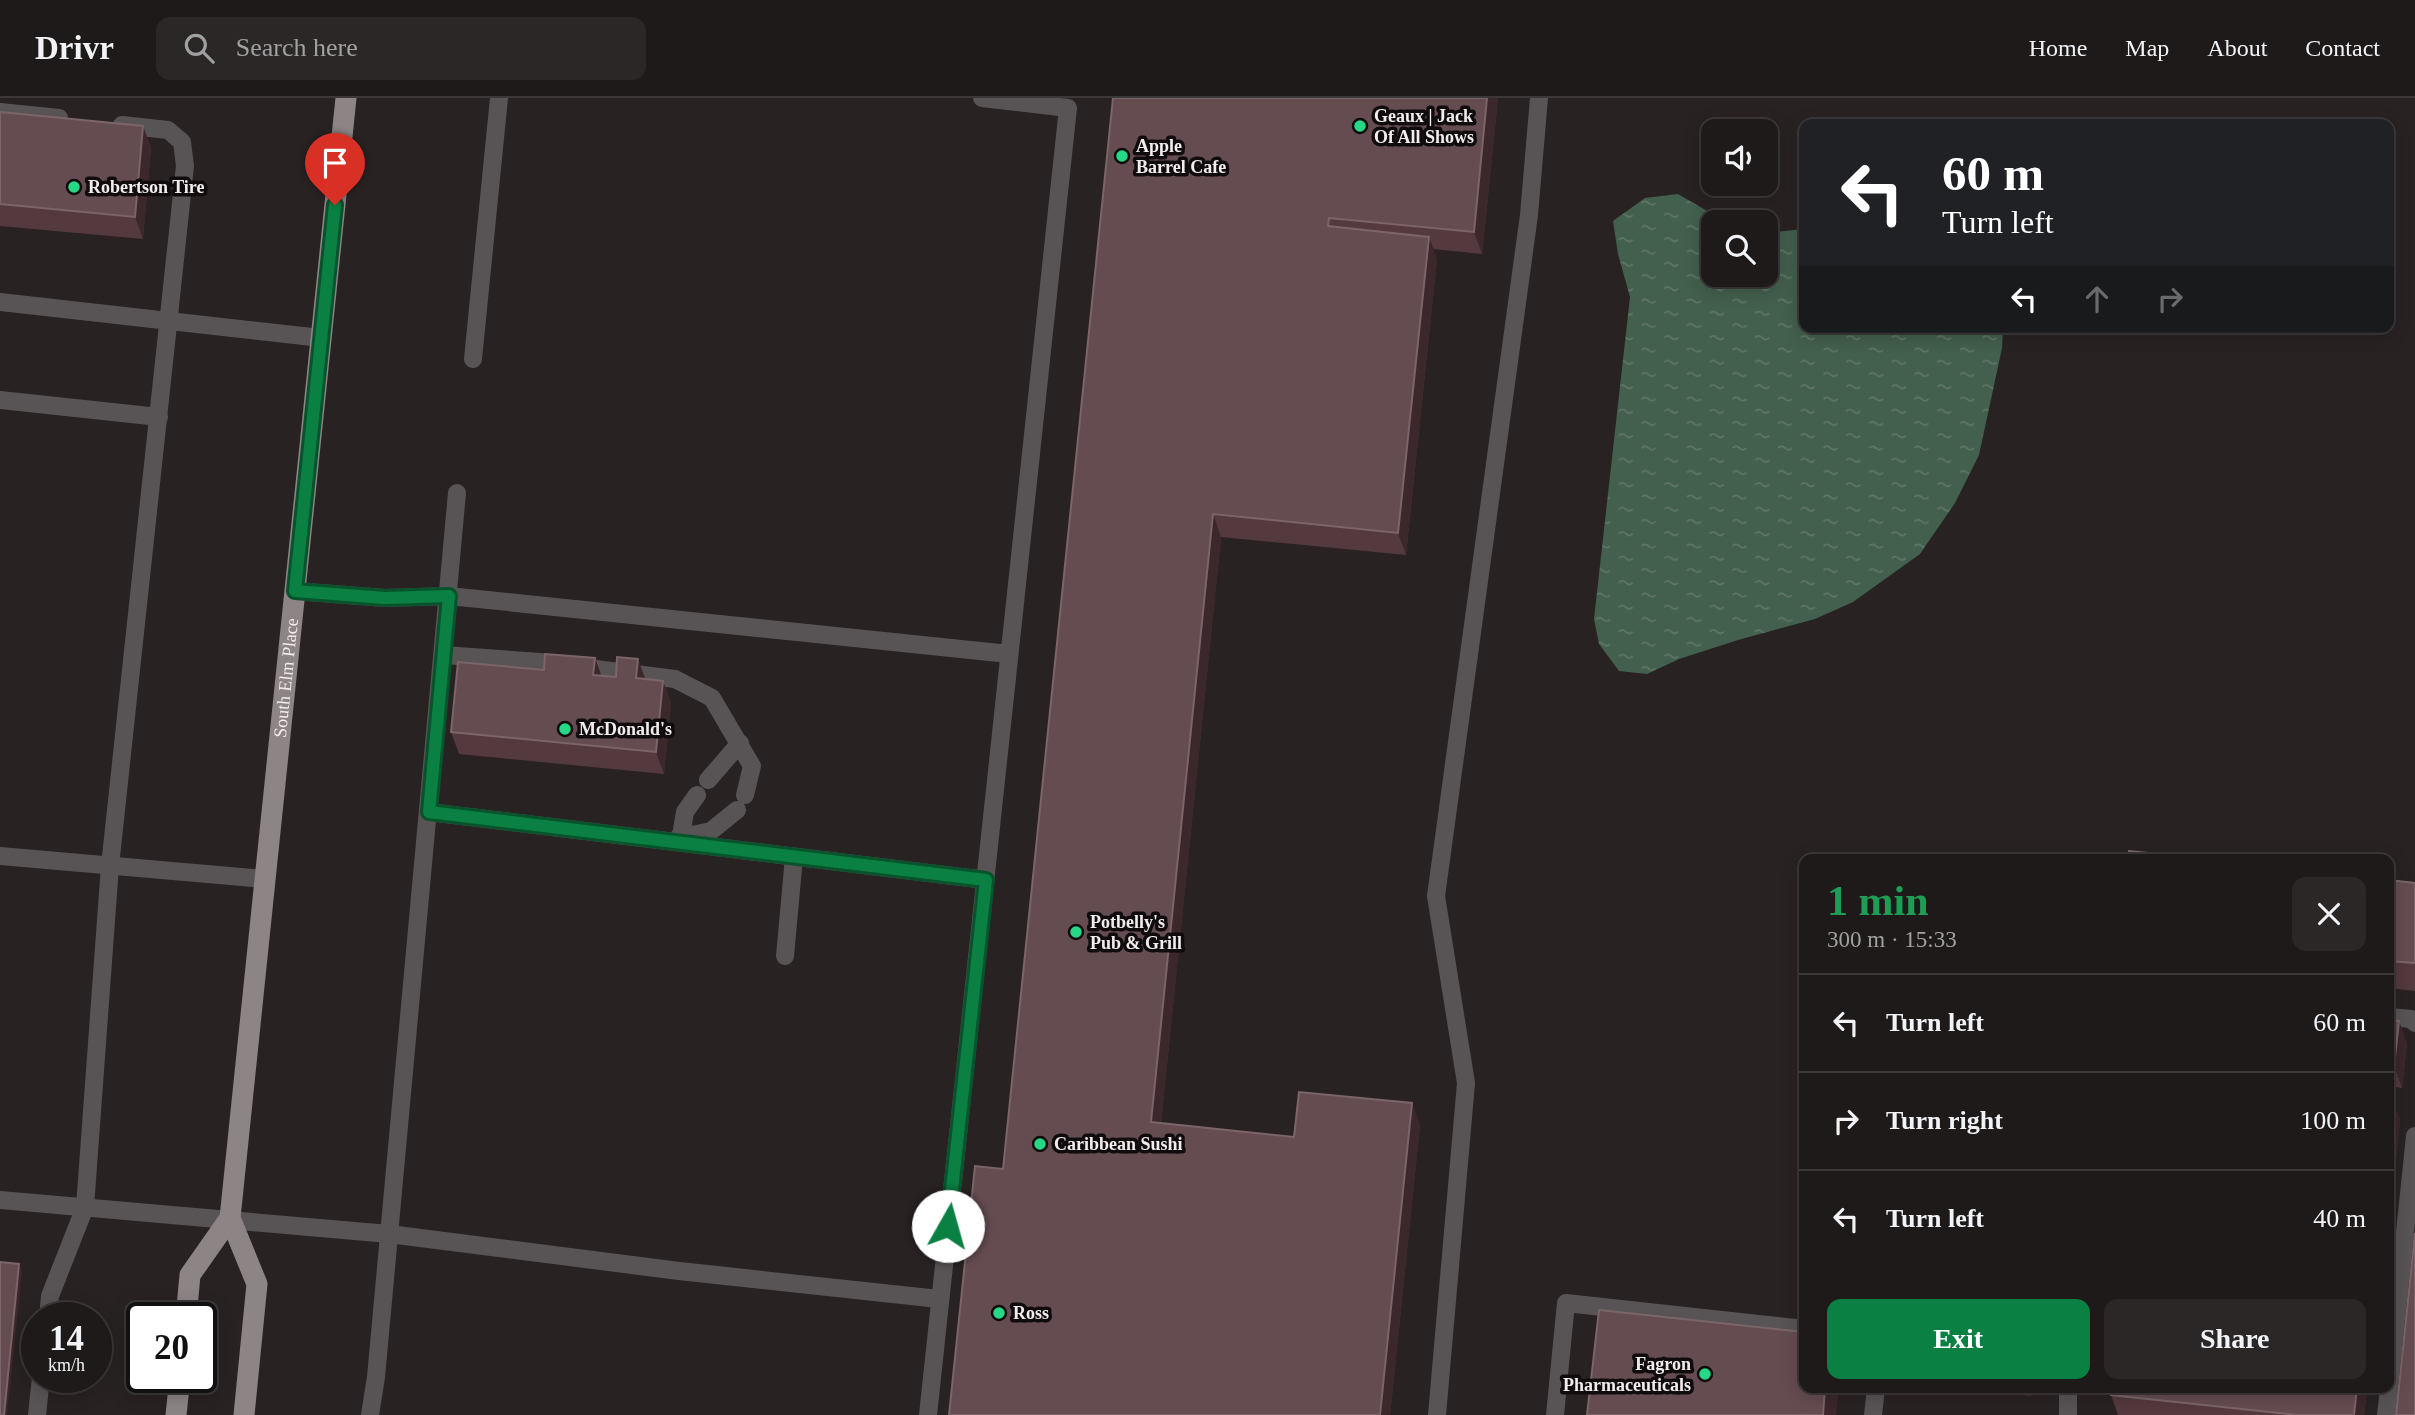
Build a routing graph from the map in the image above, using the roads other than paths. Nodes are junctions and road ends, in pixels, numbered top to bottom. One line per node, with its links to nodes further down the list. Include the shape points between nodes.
1 (346, 98): 10 (main road, South Elm Place)
2 (499, 98): 11 (lane)
3 (982, 98): 17 (lane, via 1068,108)
4 (1539, 98): 52 (lane, via 1528,215 1436,896 1466,1083)
5 (0, 112): 6 (lane)
6 (78, 120)
7 (104, 123): 9 (lane, via 168,130 182,142 185,166)
8 (0, 302): 9 (lane)
9 (169, 323): 10 (lane); 13 (lane)
10 (321, 338): 15 (main road, South Elm Place)
11 (473, 359)
12 (0, 400): 13 (lane)
13 (159, 417): 26 (lane)
14 (457, 494): 16 (lane)
15 (295, 591): 16 (lane, via 385,598); 27 (main road, South Elm Place)
16 (449, 596): 17 (lane); 18 (lane)
17 (1009, 654): 28 (lane)
18 (444, 655): 19 (lane, via 675,679 712,698); 22 (lane)
19 (740, 743): 20 (lane); 23 (lane, via 752,766 741,803 711,831)
20 (708, 780)
21 (698, 794): 23 (lane, via 685,812)
22 (429, 812): 23 (lane); 36 (lane)
23 (677, 839): 25 (lane)
24 (0, 856): 26 (lane)
25 (794, 856): 28 (lane); 29 (lane)
26 (110, 866): 27 (lane); 34 (lane)
27 (265, 879): 35 (main road, South Elm Place)
28 (986, 880): 37 (lane)
29 (785, 956)
30 (2394, 1017): 31 (lane)
31 (2415, 1023)
32 (2415, 1136): 41 (lane)
33 (0, 1200): 34 (lane)
34 (85, 1207): 35 (lane); 38 (lane)
35 (230, 1218): 36 (lane); 39 (main road, South Elm Place, via 190,1275); 49 (main road, South Elm Place, via 257,1284)
36 (389, 1234): 37 (lane); 50 (lane)
37 (939, 1299): 51 (lane)
38 (49, 1302)
39 (187, 1302)
40 (1799, 1328): 53 (lane, via 1566,1303)
41 (2394, 1339)
42 (39, 1393): 47 (lane)
43 (178, 1393): 48 (main road)
44 (1875, 1393): 54 (lane)
45 (2067, 1393): 55 (lane)
46 (2388, 1393): 56 (lane)
47 (37, 1415)
48 (176, 1415)
49 (244, 1415)
50 (370, 1415)
51 (928, 1415)
52 (1437, 1415)
53 (1555, 1415)
54 (1873, 1415)
55 (2068, 1415)
56 (2386, 1415)

